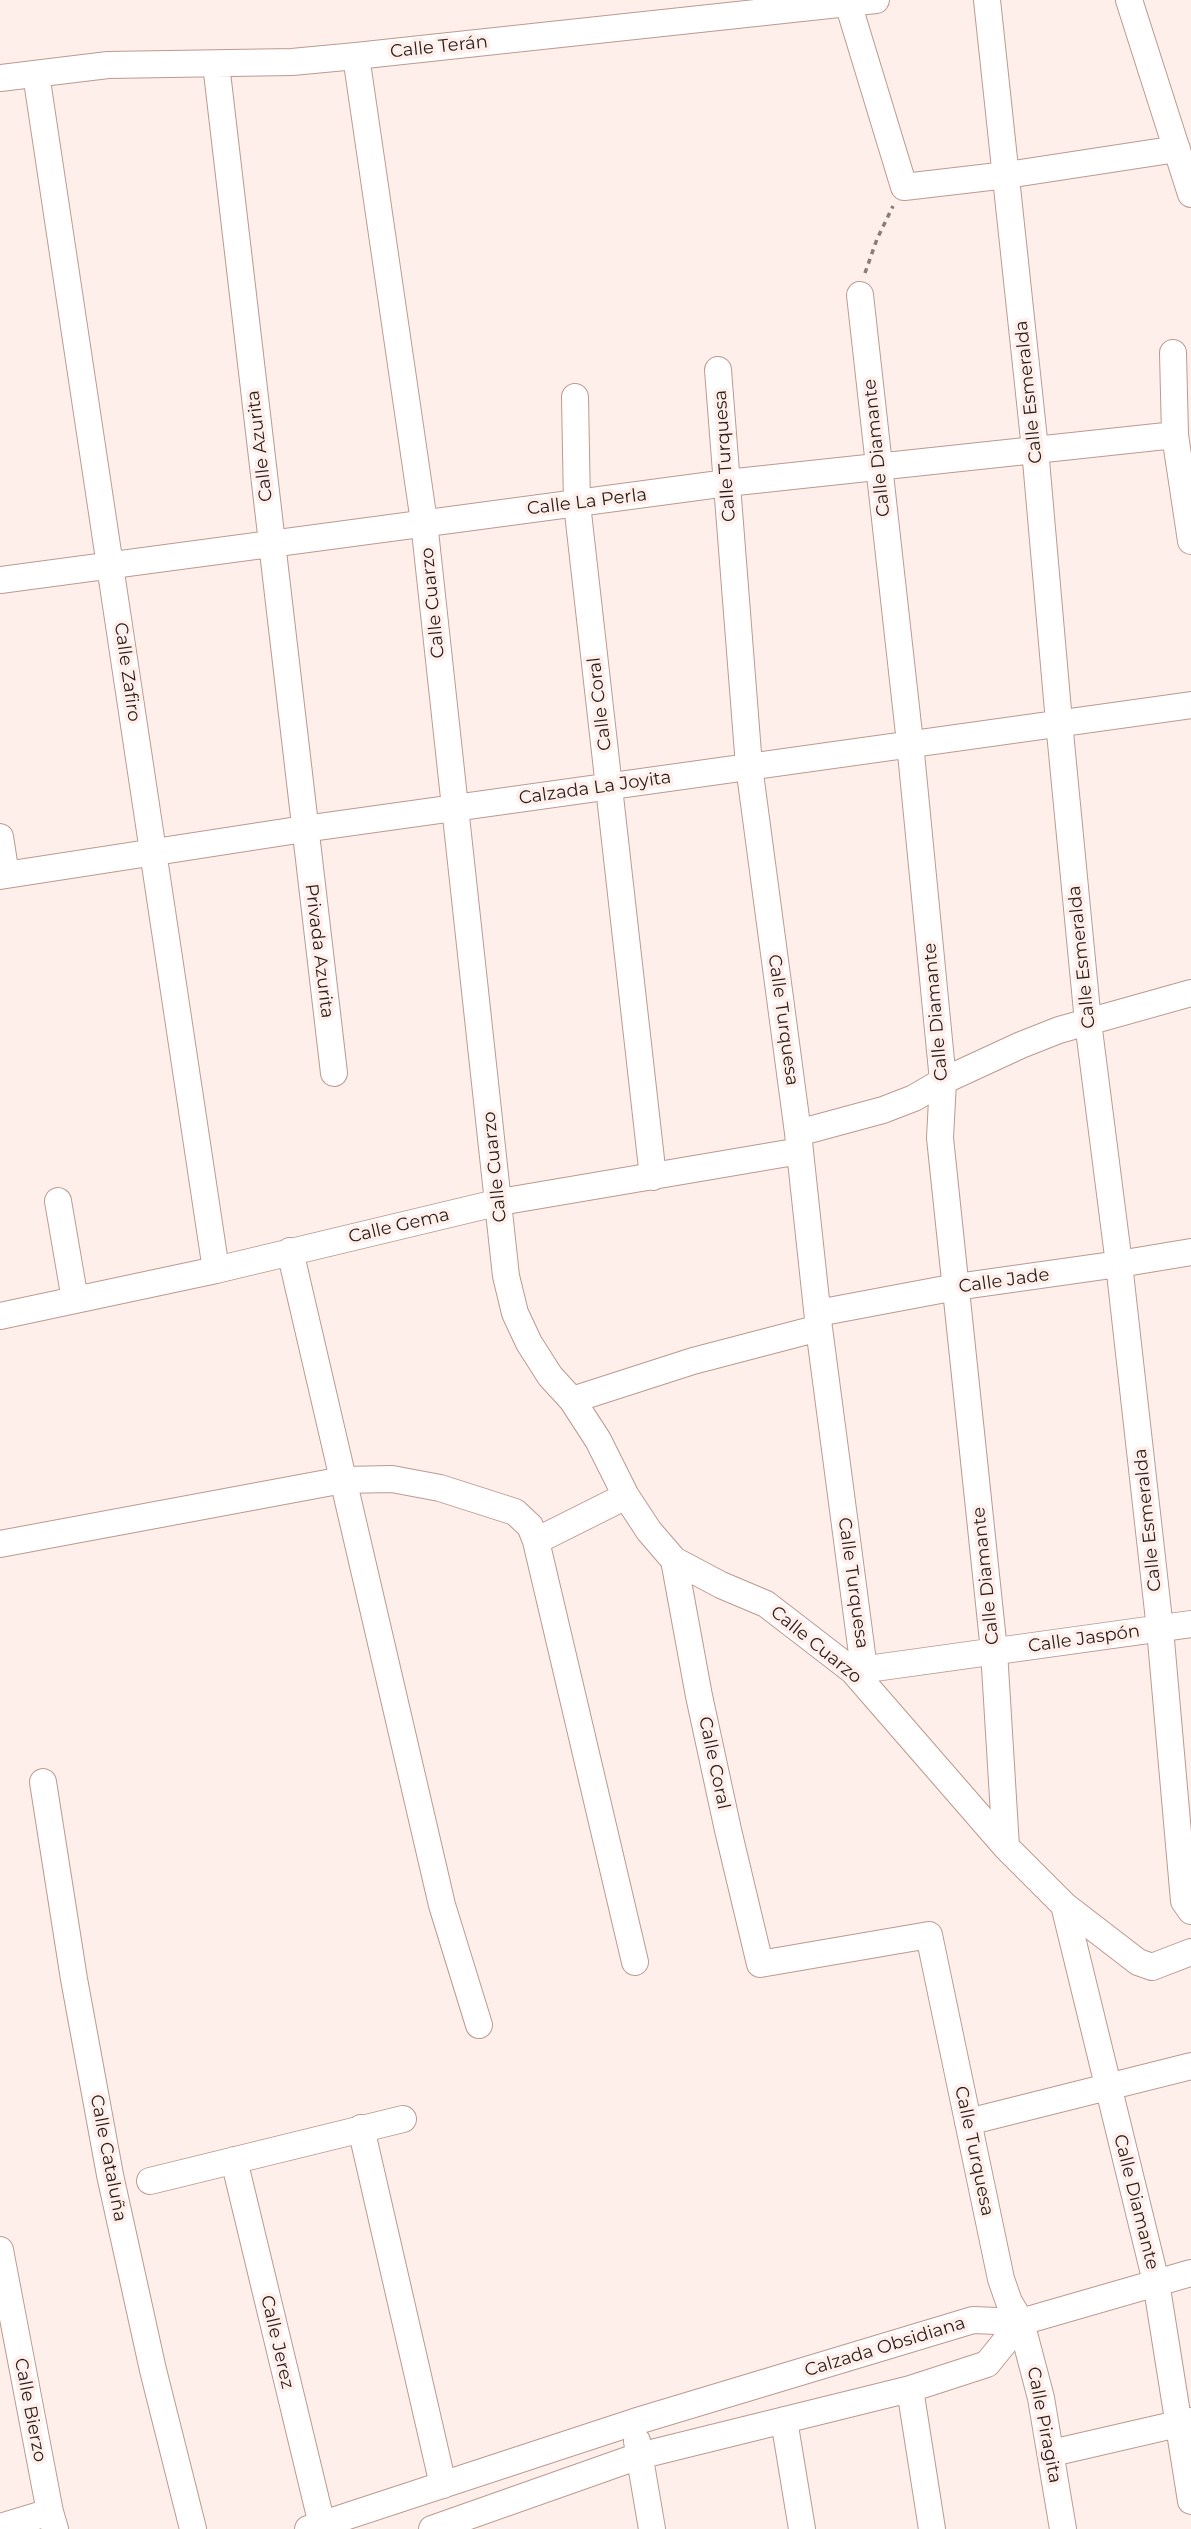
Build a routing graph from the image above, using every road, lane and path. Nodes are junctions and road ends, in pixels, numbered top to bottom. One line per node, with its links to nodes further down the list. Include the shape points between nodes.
1 (876, 0): 4 (street, Calle Terán)
2 (988, 0): 10 (street, Calle Esmeralda)
3 (1129, 0): 9 (street)
4 (848, 3): 5 (street, Calle Terán); 11 (street)
5 (356, 56): 6 (street, Calle Terán); 22 (street, Calle Cuarzo)
6 (216, 64): 7 (street, Calle Terán, via 108,65); 24 (street, Calle Azurita)
7 (36, 74): 8 (street, Calle Terán); 25 (street, Calle Zafiro)
8 (0, 78)
9 (1177, 149): 10 (street); 12 (street)
10 (1007, 175): 11 (street); 18 (street, Calle Esmeralda)
11 (904, 187): 13 (path, via 877,239)
12 (1191, 194)
13 (860, 295): 19 (street, Calle Diamante)
14 (1173, 353): 17 (street)
15 (718, 370): 20 (street, Calle Turquesa)
16 (575, 397): 21 (street, Calle Coral)
17 (1175, 435): 18 (street, Calle La Perla); 23 (street)
18 (1035, 449): 19 (street, Calle La Perla); 28 (street, Calle Esmeralda)
19 (879, 466): 20 (street, Calle La Perla); 29 (street, Calle Diamante)
20 (727, 483): 21 (street, Calle La Perla); 30 (street, Calle Turquesa)
21 (577, 504): 22 (street, Calle La Perla); 31 (street, Calle Coral)
22 (425, 522): 24 (street, Calle La Perla); 32 (street, Calle Cuarzo)
23 (1191, 541)
24 (271, 544): 25 (street, Calle La Perla); 33 (street, Calle Azurita)
25 (111, 565): 26 (street, Calle La Perla); 35 (street, Calle Zafiro)
26 (0, 580)
27 (1191, 705): 28 (street, Calzada La Joyita)
28 (1059, 722): 29 (street, Calzada La Joyita); 38 (street, Calle Esmeralda)
29 (910, 743): 30 (street, Calzada La Joyita); 40 (street, Calle Diamante)
30 (749, 766): 31 (street, Calzada La Joyita); 41 (street, Calle Turquesa)
31 (609, 786): 32 (street, Calzada La Joyita); 42 (street, Calle Coral)
32 (455, 808): 33 (street, Calzada La Joyita); 44 (street, Calle Cuarzo)
33 (304, 829): 35 (street, Calzada La Joyita); 39 (street, Privada Azurita)
34 (0, 837): 36 (street)
35 (153, 851): 36 (street, Calzada La Joyita); 48 (street, Calle Zafiro)
36 (3, 875)
37 (1191, 993): 38 (street, Calle Gema)
38 (1088, 1022): 40 (street, Calle Gema, via 1021,1045); 47 (street, Calle Esmeralda)
39 (334, 1073)
40 (943, 1082): 41 (street, Calle Gema, via 914,1098); 49 (street, Calle Diamante, via 940,1139)
41 (799, 1142): 42 (street, Calle Gema); 52 (street, Calle Turquesa)
42 (653, 1177): 44 (street, Calle Gema)
43 (58, 1201): 50 (street)
44 (500, 1202): 45 (street, Calle Gema); 53 (street, Calle Cuarzo, via 506,1276 515,1313 543,1365)
45 (290, 1251): 48 (street, Calle Gema); 54 (street)
46 (1191, 1252): 47 (street, Calle Jade)
47 (1119, 1264): 49 (street, Calle Jade); 60 (street, Calle Esmeralda)
48 (216, 1270): 50 (street, Calle Gema)
49 (956, 1287): 52 (street, Calle Jade); 61 (street, Calle Diamante)
50 (75, 1300): 51 (street, Calle Gema)
51 (0, 1316)
52 (818, 1320): 53 (street, Calle Jade); 62 (street, Calle Turquesa)
53 (572, 1400): 55 (street, Calle Cuarzo)
54 (343, 1480): 56 (street, via 392,1479 503,1507 530,1526); 57 (street); 70 (street, via 442,1905)
55 (626, 1496): 56 (street); 58 (street, Calle Cuarzo)
56 (536, 1541): 69 (street)
57 (0, 1545)
58 (674, 1560): 62 (street, Calle Cuarzo, via 766,1604); 67 (street, Calle Coral, via 760,1964)
59 (1191, 1625): 60 (street, Calle Jaspón)
60 (1160, 1629): 61 (street, Calle Jaspón); 66 (street, Calle Esmeralda, via 1184,1901)
61 (994, 1651): 62 (street, Calle Jaspón); 64 (street, Calle Diamante)
62 (858, 1670): 64 (street, Calle Cuarzo)
63 (43, 1782): 94 (street, Calle Cataluña, via 110,2175)
64 (1006, 1847): 65 (street, Calle Cuarzo)
65 (1064, 1906): 68 (street, Calle Cuarzo, via 1138,1962 1152,1966); 72 (street, Calle Diamante)
66 (1191, 1911)
67 (929, 1935): 74 (street, Calle Turquesa)
68 (1191, 1952)
69 (635, 1962)
70 (479, 2025)
71 (1191, 2066): 72 (street)
72 (1108, 2086): 74 (street); 80 (street, Calle Diamante)
73 (403, 2119): 75 (street)
74 (968, 2122): 81 (street, Calle Turquesa, via 1001,2279)
75 (361, 2128): 76 (street); 88 (street)
76 (234, 2160): 77 (street); 93 (street, Calle Jerez)
77 (150, 2181)
78 (0, 2250): 91 (street, Calle Bierzo)
79 (1191, 2273): 80 (street)
80 (1156, 2282): 81 (street); 85 (street, Calle Diamante)
81 (1021, 2322): 82 (street, via 986,2364); 84 (street, Calzada Obsidiana, via 973,2320); 86 (street, Calle Piragita)
82 (910, 2389): 83 (street); 98 (street)
83 (784, 2420): 87 (street); 97 (street)
84 (634, 2422): 87 (street); 88 (street, Calzada Obsidiana)
85 (1185, 2423): 86 (street); 89 (street, Calle Diamante)
86 (1052, 2453): 99 (street, Calle Piragita)
87 (639, 2456): 90 (street); 96 (street)
88 (443, 2485): 93 (street, Calzada Obsidiana)
89 (1191, 2501)
90 (500, 2518): 95 (street)
91 (53, 2520): 92 (street)
92 (0, 2526)
93 (317, 2527)
94 (192, 2529)
95 (432, 2529)
96 (652, 2529)
97 (802, 2529)
98 (932, 2529)
99 (1063, 2529)

